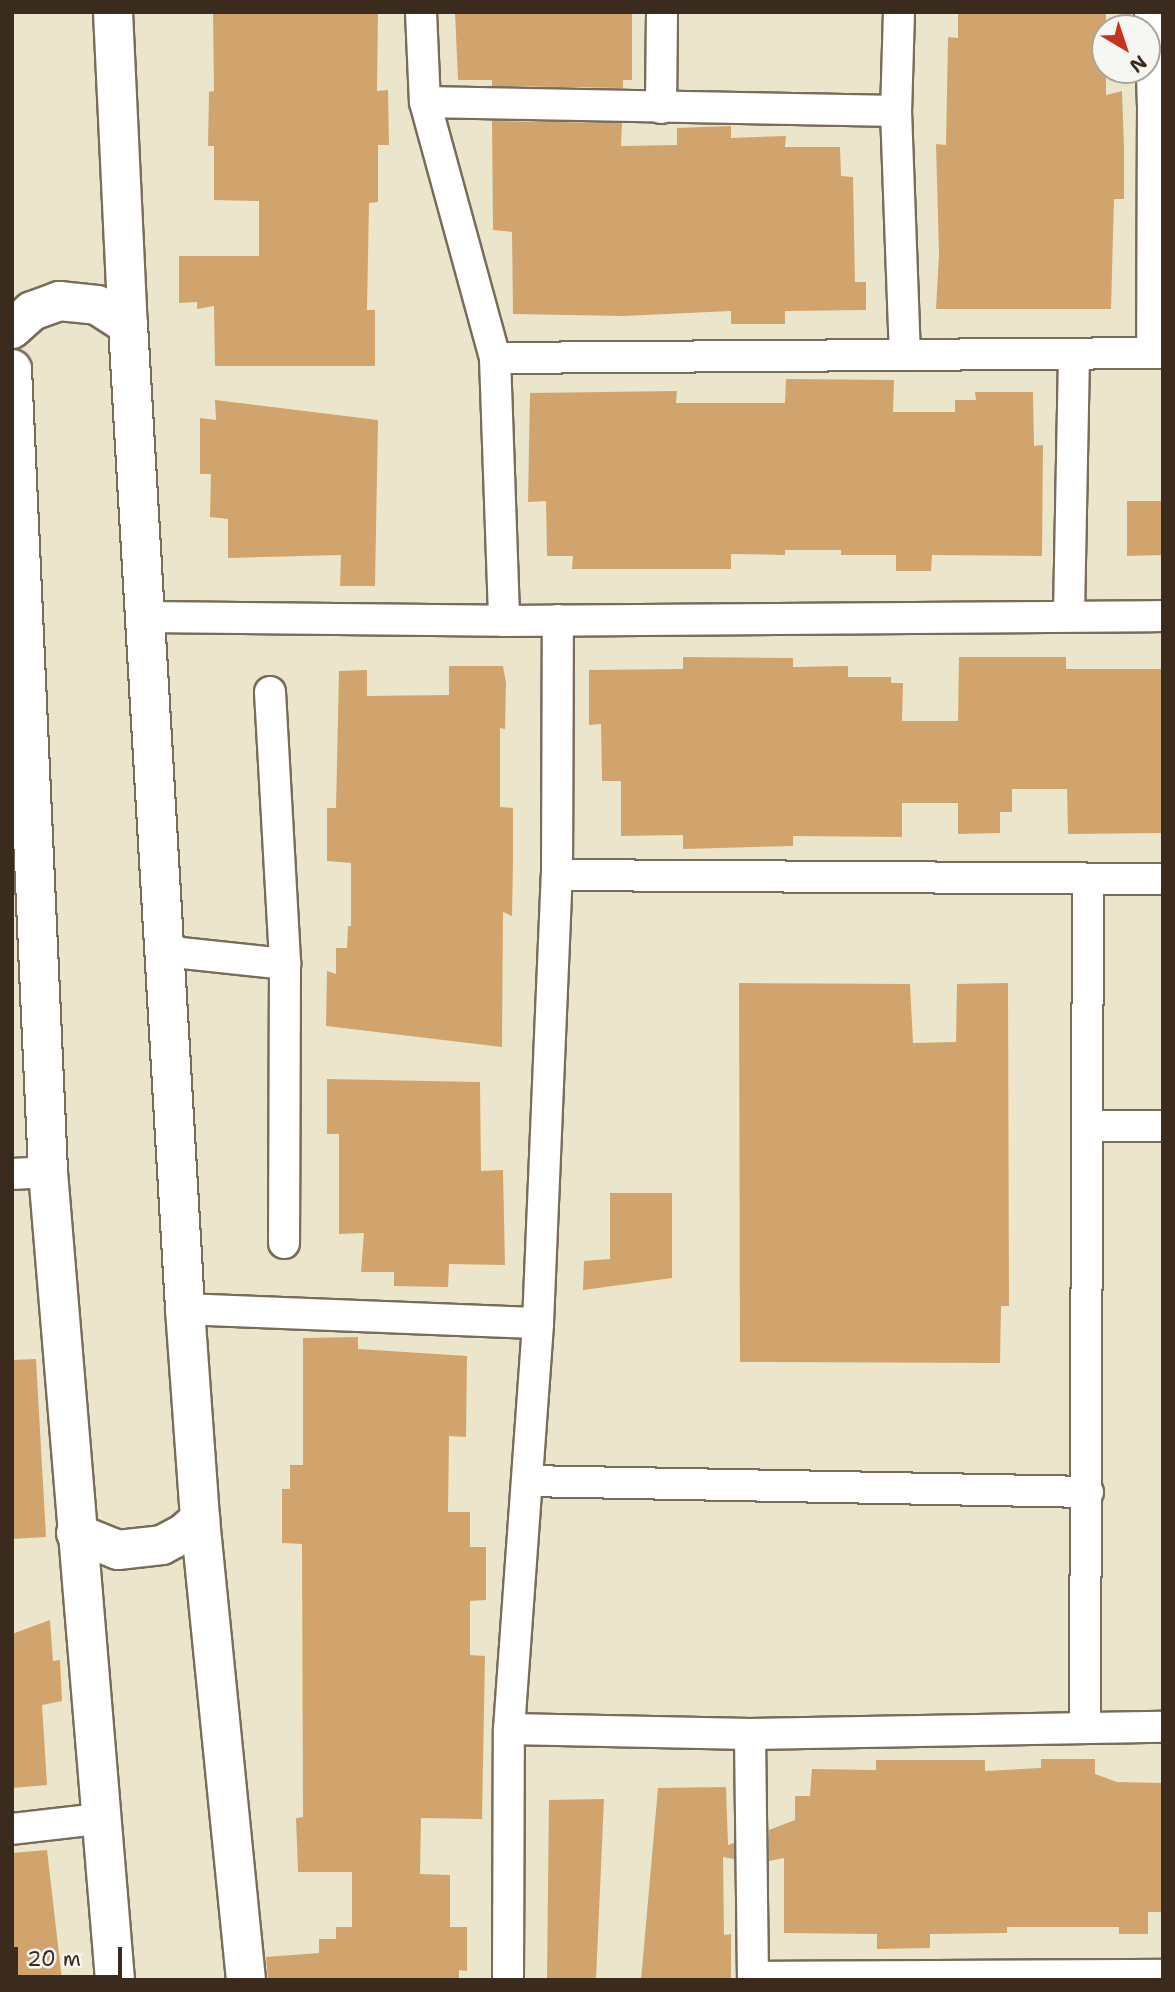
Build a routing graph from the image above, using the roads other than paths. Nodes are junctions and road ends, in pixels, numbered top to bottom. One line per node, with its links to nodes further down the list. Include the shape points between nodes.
1 (113, 12): 10 (street)
2 (421, 12): 6 (street)
3 (662, 12): 8 (street)
4 (899, 12): 9 (street)
5 (1150, 12): 7 (street)
6 (425, 102): 8 (street); 15 (street)
7 (1158, 105): 12 (street)
8 (661, 108): 9 (street)
9 (896, 111): 13 (street)
10 (128, 326): 11 (street, via 97,305 59,302 32,311); 20 (street)
11 (12, 329)
12 (1157, 353): 14 (street)
13 (905, 354): 14 (street); 15 (street)
14 (1074, 355): 18 (street)
15 (495, 358): 22 (street)
16 (12, 369): 17 (street)
17 (17, 554): 31 (street)
18 (1069, 615): 19 (street); 21 (street)
19 (1163, 616)
20 (146, 617): 22 (street); 27 (street)
21 (558, 620): 22 (street); 24 (street)
22 (504, 621)
23 (270, 692): 28 (street)
24 (557, 875): 26 (street); 34 (street)
25 (1163, 879): 26 (street)
26 (1088, 880): 29 (street)
27 (163, 951): 28 (street); 33 (street)
28 (285, 964): 32 (street)
29 (1087, 1126): 30 (street); 36 (street)
30 (1163, 1126)
31 (30, 1173): 38 (street)
32 (284, 1243)
33 (185, 1309): 34 (street); 37 (street)
34 (538, 1323): 35 (street)
35 (527, 1480): 36 (street); 41 (street)
36 (1088, 1492): 39 (street)
37 (200, 1519): 38 (street, via 162,1545 118,1550); 48 (street)
38 (76, 1533): 43 (street)
39 (1085, 1726): 40 (street); 42 (street)
40 (1163, 1727)
41 (509, 1729): 42 (street); 49 (street)
42 (750, 1734): 46 (street)
43 (99, 1819): 44 (street); 47 (street)
44 (12, 1829)
45 (1163, 1975): 46 (street)
46 (753, 1978)
47 (115, 1980)
48 (246, 1980)
49 (508, 1980)

